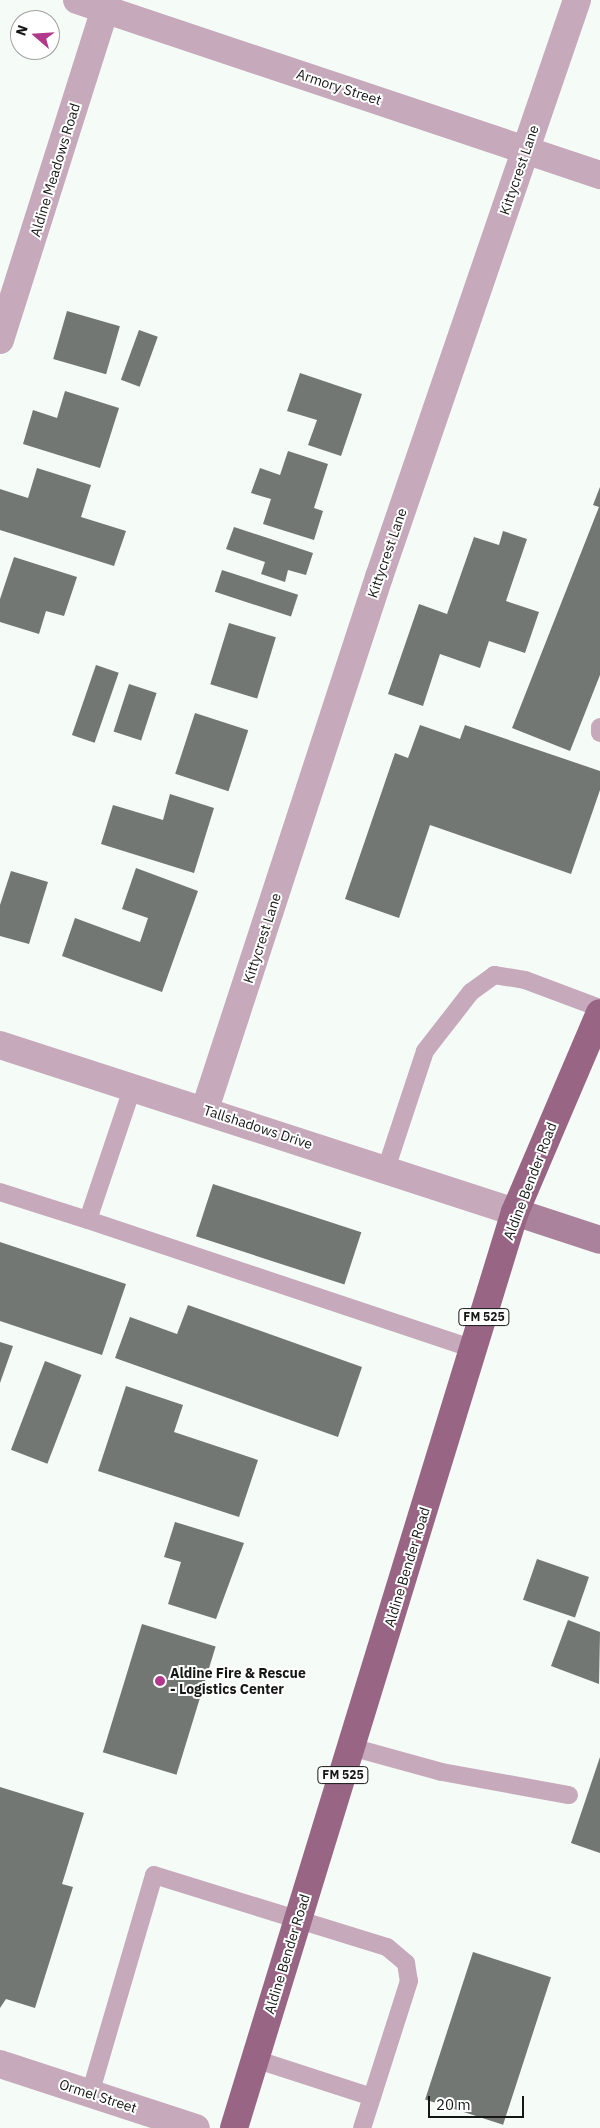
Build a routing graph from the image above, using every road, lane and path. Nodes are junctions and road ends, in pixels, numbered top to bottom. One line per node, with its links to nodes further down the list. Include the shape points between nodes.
1 (77, 0): 3 (street, Armory Street)
2 (577, 0): 4 (street, Kittycrest Lane)
3 (106, 5): 4 (street, Armory Street); 6 (street, Aldine Meadows Road)
4 (526, 149): 5 (street, Armory Street); 13 (street, Kittycrest Lane, via 379,577)
5 (600, 175)
6 (0, 340)
7 (600, 727): 8 (lane)
8 (600, 733)
9 (600, 1008): 14 (lane, via 525,980 494,975 471,992 425,1051)
10 (600, 1013): 16 (main road, Aldine Bender Road / FM 525)
11 (0, 1045): 12 (street, Tallshadows Drive)
12 (132, 1086): 13 (street, Tallshadows Drive); 17 (lane)
13 (205, 1109): 14 (street, Tallshadows Drive)
14 (386, 1169): 16 (street, Tallshadows Drive)
15 (0, 1192): 17 (lane)
16 (515, 1212): 18 (street); 19 (main road, Aldine Bender Road / FM 525)
17 (88, 1220): 19 (lane)
18 (600, 1240)
19 (474, 1349): 20 (main road, Aldine Bender Road / FM 525)
20 (351, 1747): 21 (lane, via 442,1772); 22 (main road, Aldine Bender Road / FM 525)
21 (569, 1795)
22 (299, 1918): 23 (main road, Aldine Bender Road / FM 525); 25 (lane, via 154,1875); 26 (lane, via 400,1954 410,1971)
23 (255, 2059): 26 (lane); 28 (main road, Aldine Bender Road / FM 525)
24 (0, 2064): 25 (street, Ormel Street)
25 (90, 2094): 27 (street, Ormel Street)
26 (372, 2096): 29 (lane)
27 (196, 2128)
28 (234, 2128)
29 (362, 2128)

